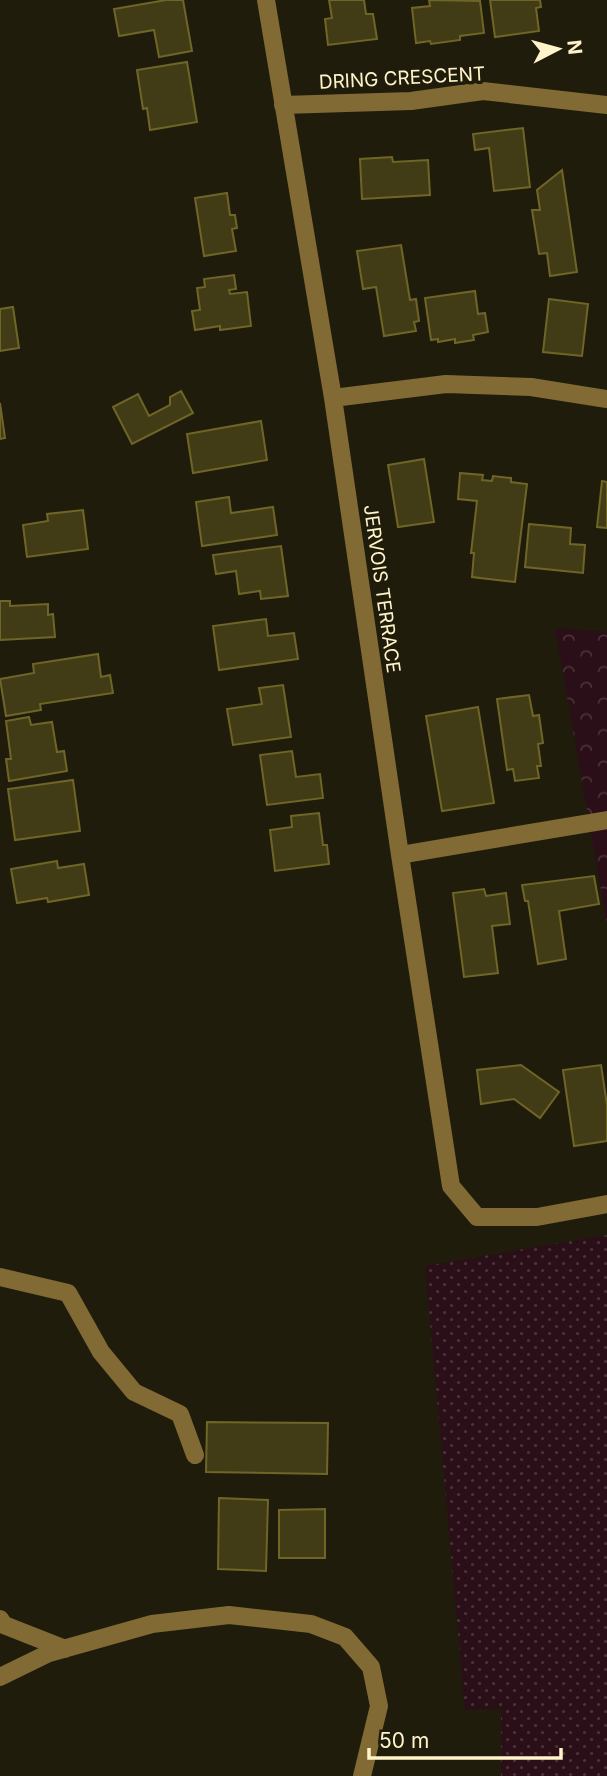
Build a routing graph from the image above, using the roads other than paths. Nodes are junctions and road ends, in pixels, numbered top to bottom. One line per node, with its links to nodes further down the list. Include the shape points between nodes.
1 (266, 0): 2 (street, JERVOIS TERRACE)
2 (283, 105): 3 (street, DRING CRESCENT, via 411,101 483,92); 4 (street, JERVOIS TERRACE)
3 (607, 106)
4 (333, 398): 5 (street, via 446,384 531,387); 7 (street, JERVOIS TERRACE)
5 (607, 399)
6 (607, 820): 7 (street)
7 (400, 855): 8 (street, JERVOIS TERRACE, via 452,1186 477,1217 537,1217)
8 (607, 1204)
9 (0, 1277): 10 (street, via 68,1293 101,1352 134,1392 180,1414)
10 (195, 1455)
11 (0, 1619): 12 (street, via 4,1625)
12 (65, 1649): 13 (street); 14 (street, via 152,1624 229,1615 311,1624 345,1637 371,1667 379,1706)
13 (0, 1677)
14 (362, 1776)

